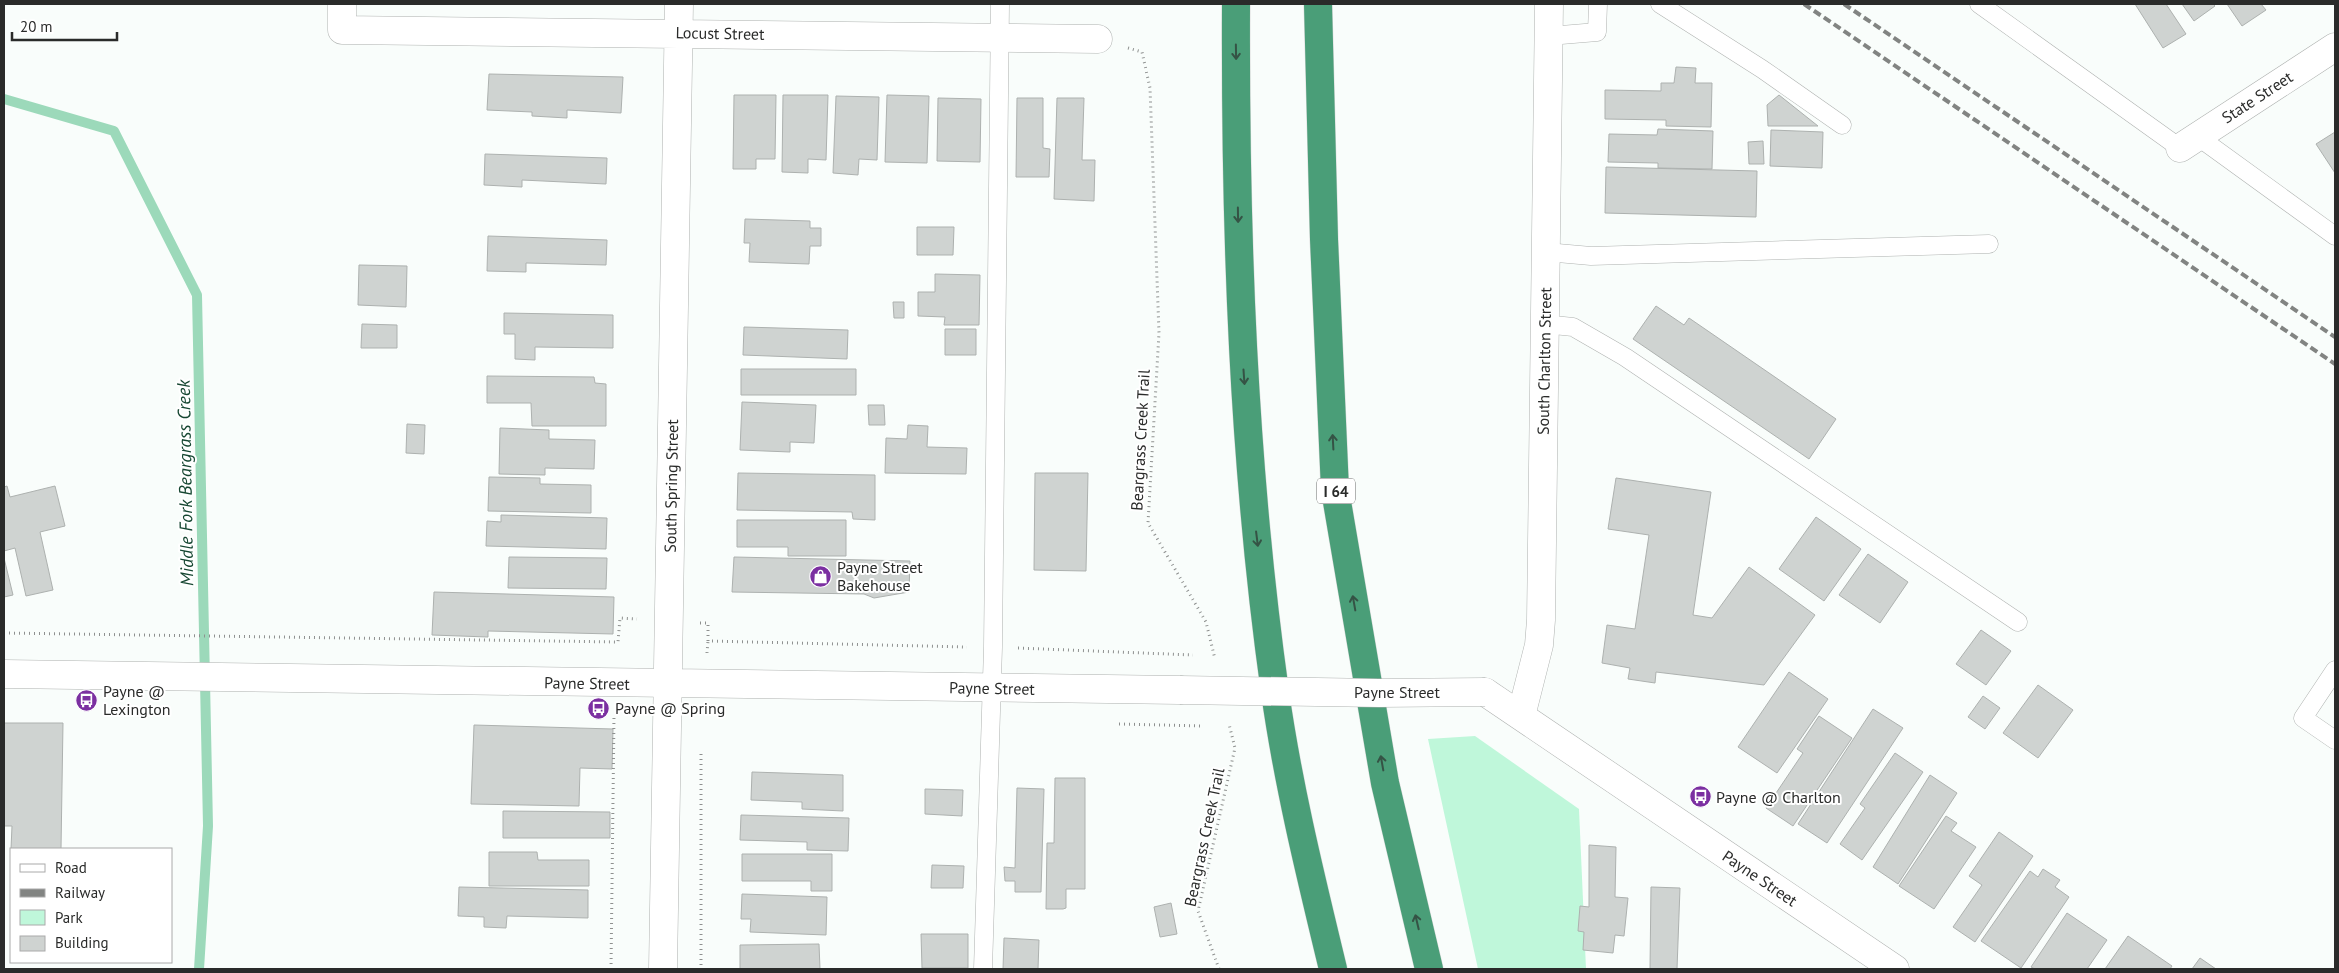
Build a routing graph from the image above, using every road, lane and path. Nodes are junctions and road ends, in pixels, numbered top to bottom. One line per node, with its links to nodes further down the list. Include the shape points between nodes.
1 (679, 4): 10 (street, South Spring Street)
2 (1000, 4): 12 (lane)
3 (1236, 4): 44 (highway, one-way to 44, via 1238,261 1255,526 1275,693 1306,859)
4 (1318, 4): 45 (highway, I 64, one-way to 4, via 1385,783 1336,490 1324,239)
5 (1549, 4): 11 (street, South Charlton Street)
6 (1598, 4): 11 (lane, via 1597,32)
7 (1660, 4): 15 (lane)
8 (1979, 4): 16 (lane)
9 (342, 17): 10 (street, Locust Street)
10 (680, 32): 12 (street, Locust Street); 21 (street, South Spring Street)
11 (1549, 36): 19 (street, South Charlton Street)
12 (999, 39): 13 (street, Locust Street); 26 (lane)
13 (1098, 39): 28 (path, Beargrass Creek Trail, via 1142,52 1150,88 1159,333 1148,523 1206,622)
14 (2335, 47): 16 (street, State Street)
15 (1842, 125)
16 (2188, 142): 17 (lane)
17 (2335, 236)
18 (1989, 244): 19 (lane, via 1591,256)
19 (1546, 252): 20 (street, South Charlton Street)
20 (1544, 324): 22 (lane, via 1574,327 1625,357); 35 (street, South Charlton Street, via 1541,620 1539,645)
21 (668, 620): 24 (path, via 708,623); 25 (path, via 620,618); 33 (street, South Spring Street)
22 (2018, 622)
23 (4, 633): 25 (path)
24 (708, 641): 26 (path); 32 (path)
25 (618, 642): 31 (path)
26 (993, 647): 27 (path); 34 (lane)
27 (1192, 655)
28 (1215, 661)
29 (2335, 670): 37 (lane, via 2303,718)
30 (4, 674): 31 (street, Payne Street)
31 (614, 683): 33 (street, Payne Street); 39 (path)
32 (705, 683): 33 (street, Payne Street); 34 (street, Payne Street)
33 (668, 684): 40 (street, South Spring Street)
34 (992, 688): 35 (street, Payne Street, bridge, via 1485,692); 42 (lane)
35 (1522, 716): 46 (street, Payne Street)
36 (1228, 719): 43 (path, Beargrass Creek Trail, via 1235,748 1198,911)
37 (2335, 740)
38 (701, 747): 41 (path)
39 (611, 969)
40 (663, 969)
41 (701, 969)
42 (983, 969)
43 (1219, 969)
44 (1333, 969)
45 (1429, 969)
46 (1895, 969)

